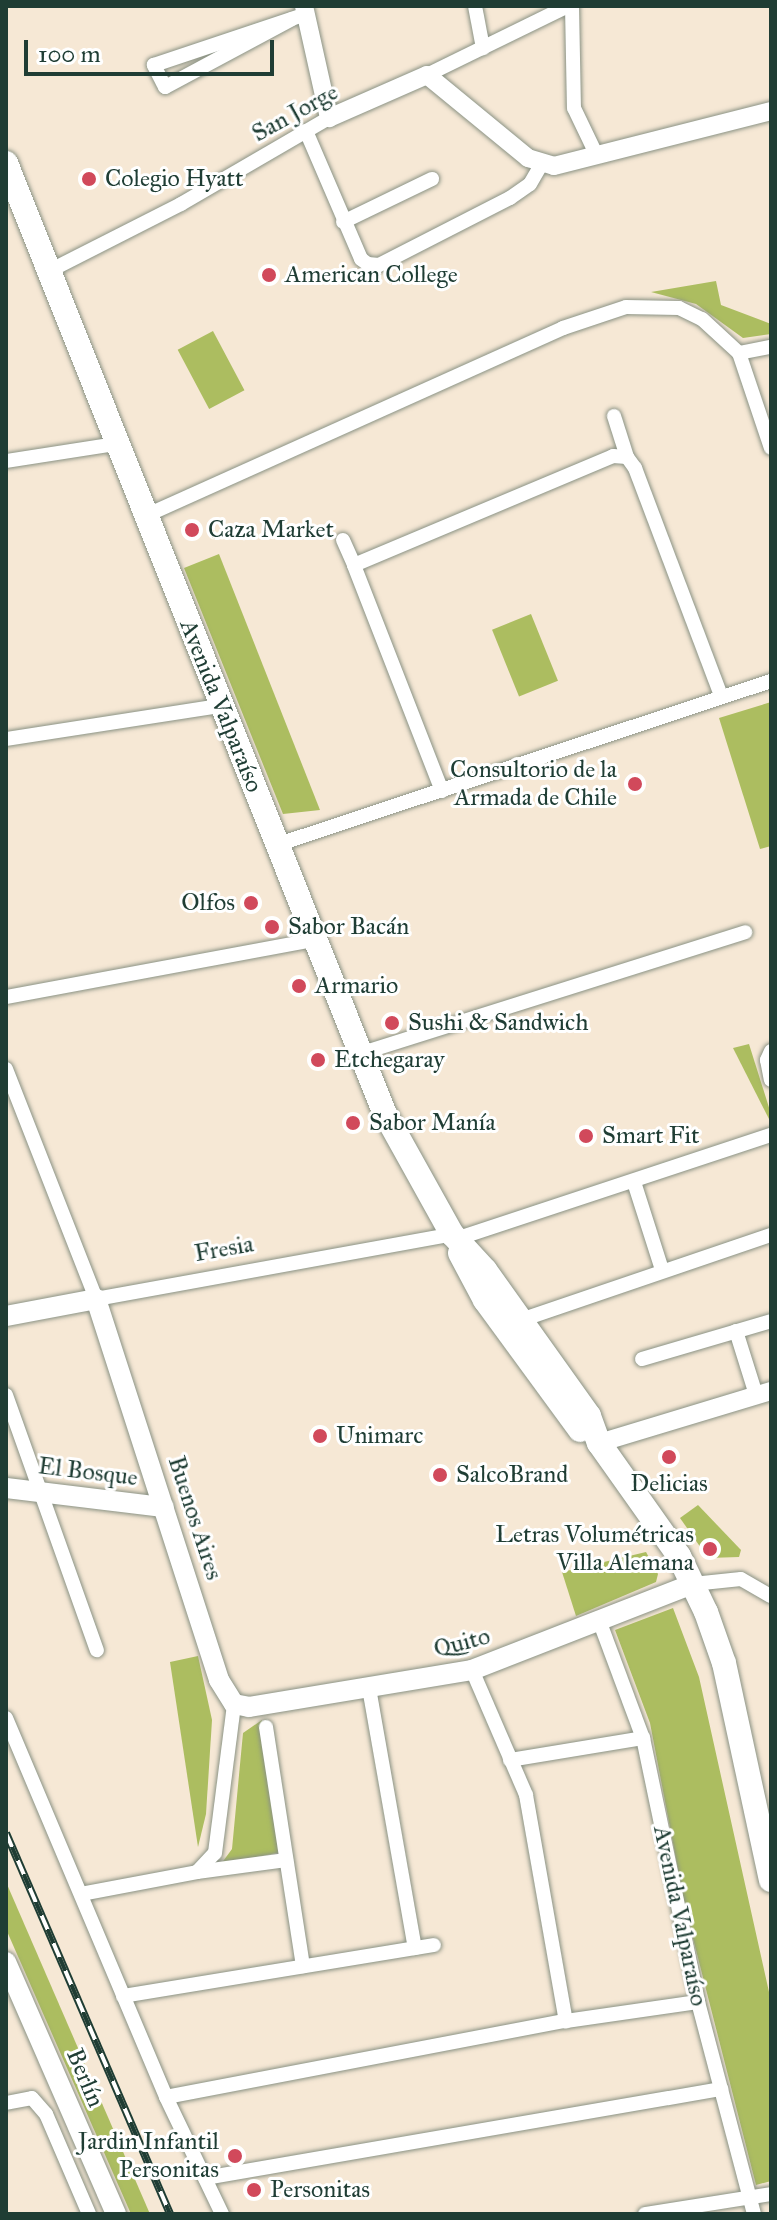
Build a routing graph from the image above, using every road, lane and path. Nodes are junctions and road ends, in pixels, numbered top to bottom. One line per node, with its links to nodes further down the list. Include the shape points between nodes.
1 (475, 6): 4 (street)
2 (570, 6): 4 (street, San Jorge); 9 (street, via 574,108)
3 (301, 13): 3 (street, via 182,56 154,65 165,87); 7 (street)
4 (483, 48): 5 (street, San Jorge)
5 (427, 75): 7 (street, San Jorge); 11 (street)
6 (771, 111): 9 (street)
7 (329, 118): 8 (street, San Jorge)
8 (306, 131): 13 (street); 14 (street, San Jorge, via 192,198)
9 (596, 154): 11 (street)
10 (6, 163): 14 (main road, Avenida Valparaíso)
11 (541, 165): 13 (street, via 530,184 510,198 379,265 368,264)
12 (432, 179): 13 (street)
13 (343, 222)
14 (49, 271): 18 (main road, Avenida Valparaíso)
15 (771, 347): 16 (street)
16 (739, 353): 19 (street); 22 (street, via 702,319 679,308 626,307 548,335)
17 (614, 416): 20 (street)
18 (116, 444): 21 (street); 22 (main road, Avenida Valparaíso)
19 (771, 448)
20 (627, 457): 24 (street, via 613,456); 26 (street)
21 (6, 461)
22 (145, 516): 27 (main road, Avenida Valparaíso)
23 (343, 540): 24 (street)
24 (354, 565): 29 (street)
25 (771, 681): 26 (street)
26 (721, 695): 29 (street)
27 (220, 706): 28 (street); 30 (main road, Avenida Valparaíso)
28 (6, 739)
29 (442, 791): 30 (street)
30 (276, 845): 32 (main road, Avenida Valparaíso)
31 (745, 932): 35 (street)
32 (314, 940): 33 (street); 35 (main road, Avenida Valparaíso)
33 (6, 997)
34 (771, 1051): 37 (street)
35 (359, 1054): 41 (main road, Avenida Valparaíso, via 397,1137)
36 (6, 1069): 43 (street, Buenos Aires)
37 (771, 1080)
38 (771, 1135): 39 (street, Fresia)
39 (634, 1182): 41 (street, Fresia); 42 (street)
40 (771, 1235): 42 (street)
41 (454, 1237): 43 (street, Fresia); 45 (main road, Avenida Valparaíso); 51 (main road, Avenida Valparaíso, via 467,1272 542,1381 580,1430)
42 (662, 1270): 45 (street)
43 (96, 1299): 44 (main road, Fresia); 54 (main road, Buenos Aires)
44 (6, 1316)
45 (521, 1320): 51 (main road, Avenida Valparaíso, via 589,1416)
46 (771, 1321): 47 (street)
47 (736, 1331): 48 (street); 49 (street)
48 (642, 1359)
49 (764, 1393): 51 (street)
50 (6, 1395): 53 (street)
51 (599, 1443): 55 (main road, Avenida Valparaíso, via 660,1526)
52 (6, 1488): 53 (main road, El Bosque)
53 (41, 1492): 54 (main road, El Bosque); 58 (street)
54 (164, 1507): 61 (main road, Buenos Aires, via 219,1680)
55 (693, 1584): 56 (street, via 741,1579); 57 (main road, Quito); 68 (main road, Avenida Valparaíso, via 724,1663)
56 (768, 1587)
57 (599, 1620): 59 (main road, Quito); 64 (street, Avenida Valparaíso)
58 (97, 1650)
59 (472, 1670): 60 (main road, Quito); 65 (street)
60 (369, 1688): 61 (main road, Quito, via 249,1707); 71 (street)
61 (234, 1704): 67 (street, via 215,1853)
62 (6, 1718): 69 (street)
63 (266, 1727): 66 (street)
64 (643, 1738): 65 (street); 75 (street, Avenida Valparaíso)
65 (510, 1760): 76 (street, via 537,1846)
66 (286, 1860): 67 (street); 73 (street)
67 (197, 1872): 69 (street)
68 (771, 1880)
69 (81, 1894): 74 (street)
70 (434, 1945): 71 (street)
71 (415, 1948): 73 (street)
72 (6, 1962): 84 (main road, Berlín)
73 (303, 1966): 74 (street)
74 (123, 1996): 78 (street)
75 (698, 2002): 76 (street); 77 (street, Avenida Valparaíso)
76 (566, 2021): 78 (street)
77 (721, 2089): 80 (street); 82 (street, Avenida Valparaíso)
78 (166, 2097): 80 (street)
79 (6, 2103): 83 (street, via 32,2098 46,2114)
80 (205, 2178): 85 (street)
81 (771, 2194): 82 (street)
82 (751, 2197): 86 (street); 87 (street, Avenida Valparaíso)
83 (89, 2214)
84 (116, 2214)
85 (222, 2214)
86 (645, 2214)
87 (754, 2214)

